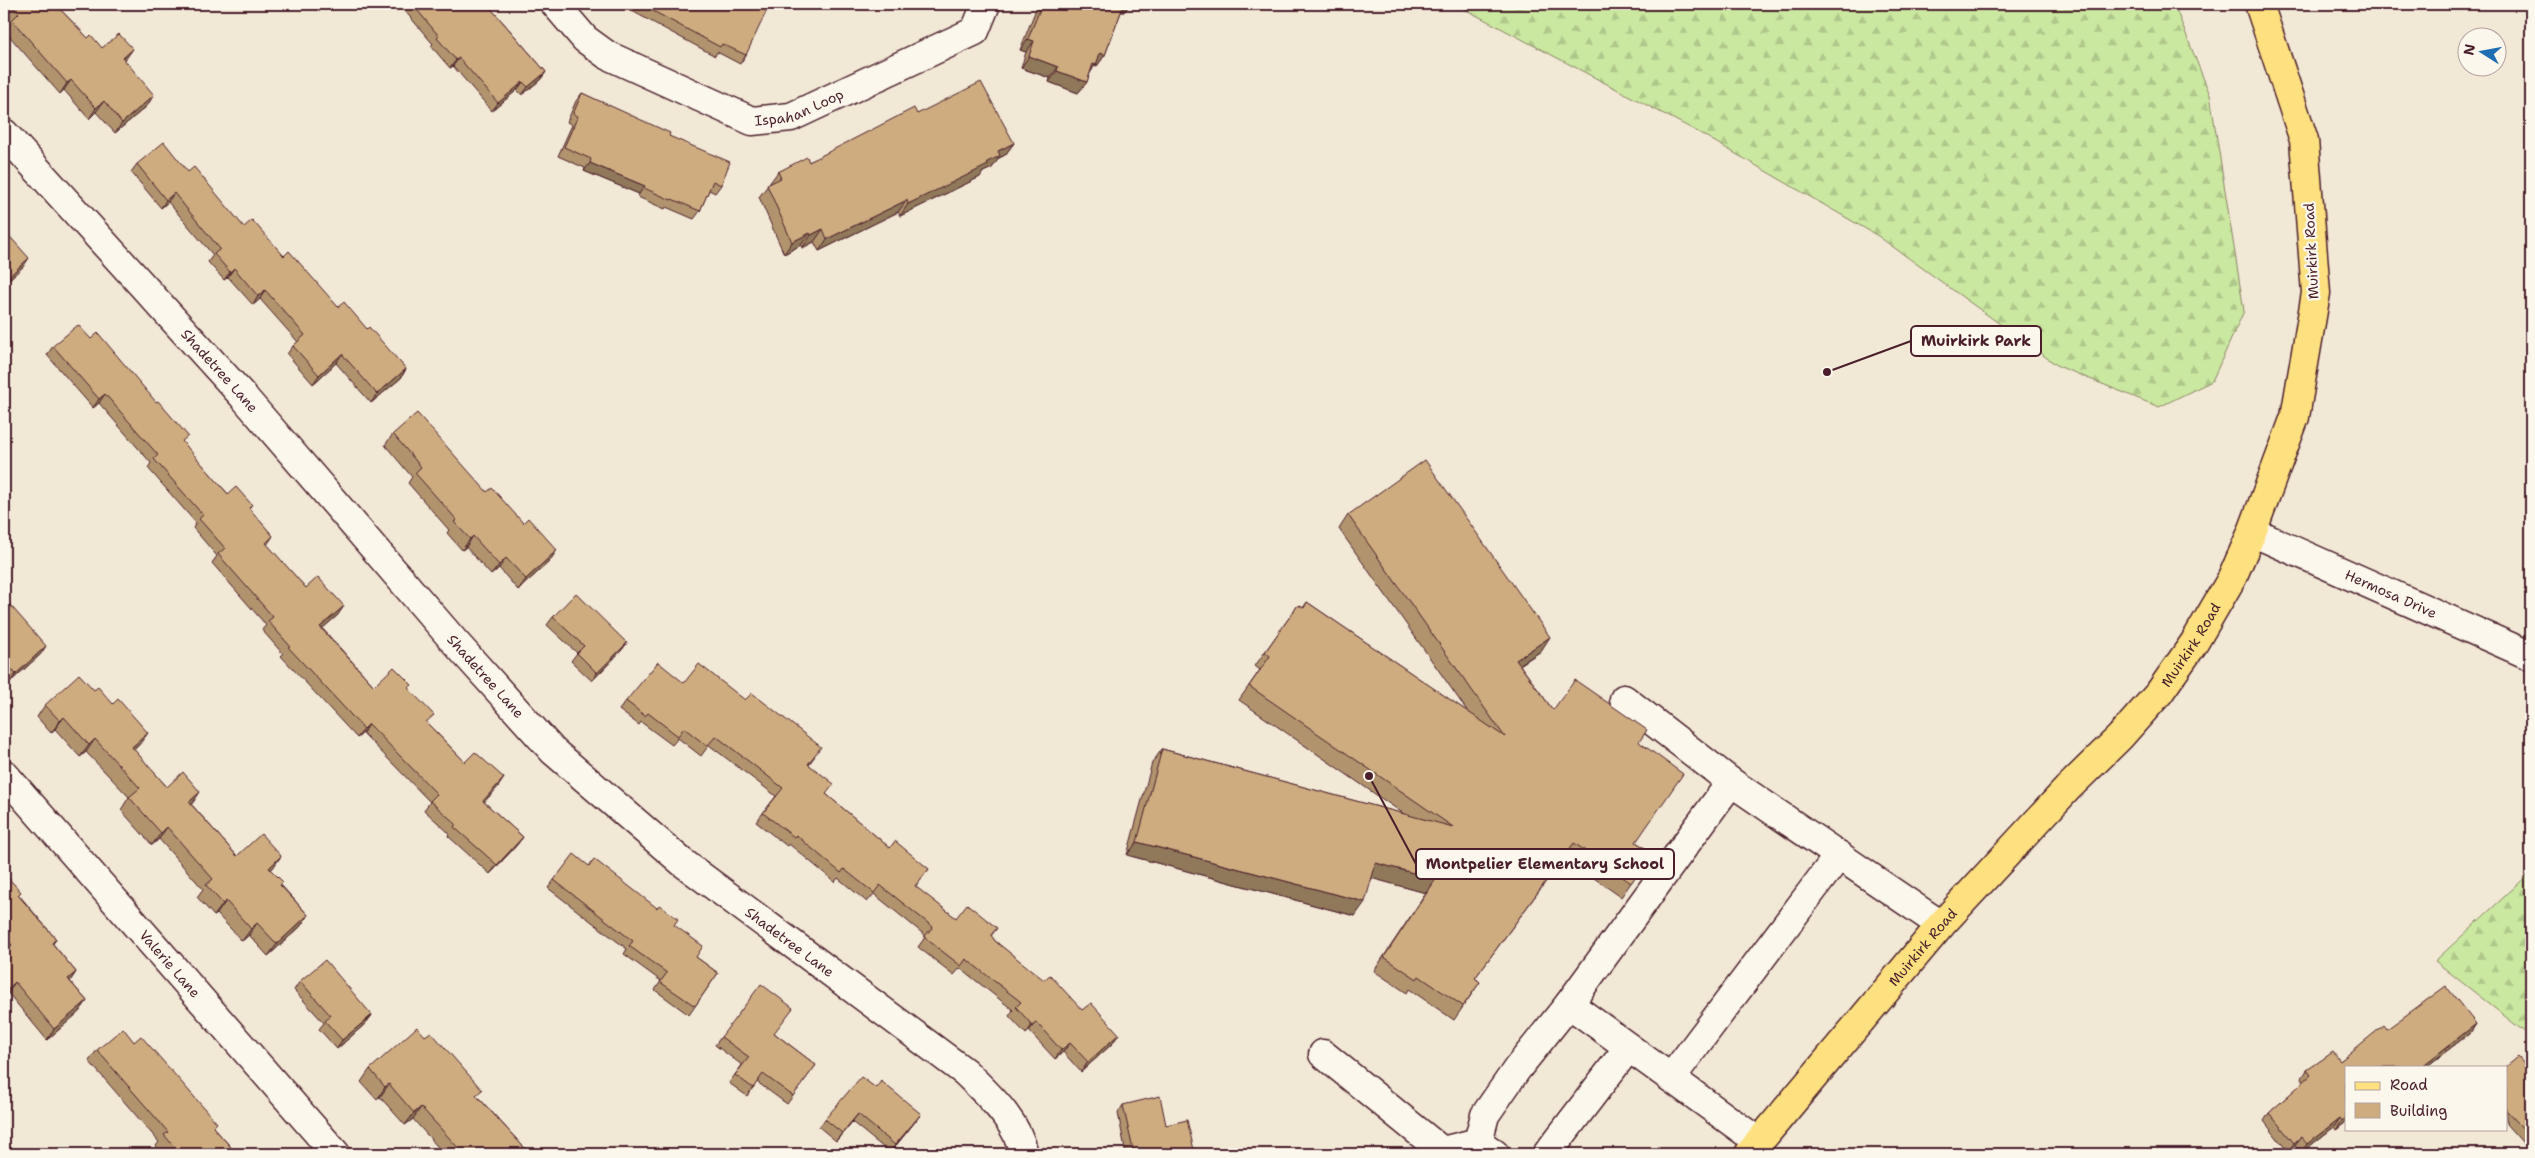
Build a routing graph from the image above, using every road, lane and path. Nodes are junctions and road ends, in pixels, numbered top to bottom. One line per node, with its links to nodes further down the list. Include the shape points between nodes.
1 (554, 4): 2 (street, Ispahan Loop, via 585,39 607,55 752,120 791,117 975,32)
2 (986, 4)
3 (2260, 4): 5 (main road, Muirkirk Road, via 2304,140 2316,293 2295,417)
4 (4, 133): 19 (street, Shadetree Lane, via 242,395 454,641 554,751 682,862 965,1072 1002,1109)
5 (2252, 532): 6 (street, Hermosa Drive); 11 (main road, Muirkirk Road, via 2216,608 2159,693)
6 (2531, 656)
7 (1624, 699): 9 (street)
8 (4, 774): 18 (street, Valerie Lane)
9 (1731, 782): 10 (street); 12 (street)
10 (1839, 855): 11 (street); 15 (street)
11 (1941, 924): 17 (main road, Muirkirk Road)
12 (1569, 1004): 13 (street); 16 (street, via 1485,1115)
13 (1628, 1048): 15 (street); 20 (street)
14 (1322, 1054): 16 (street, via 1442,1151)
15 (1671, 1078): 17 (street)
16 (1487, 1148)
17 (1754, 1148)
18 (336, 1154)
19 (1024, 1154)
20 (1547, 1154)

